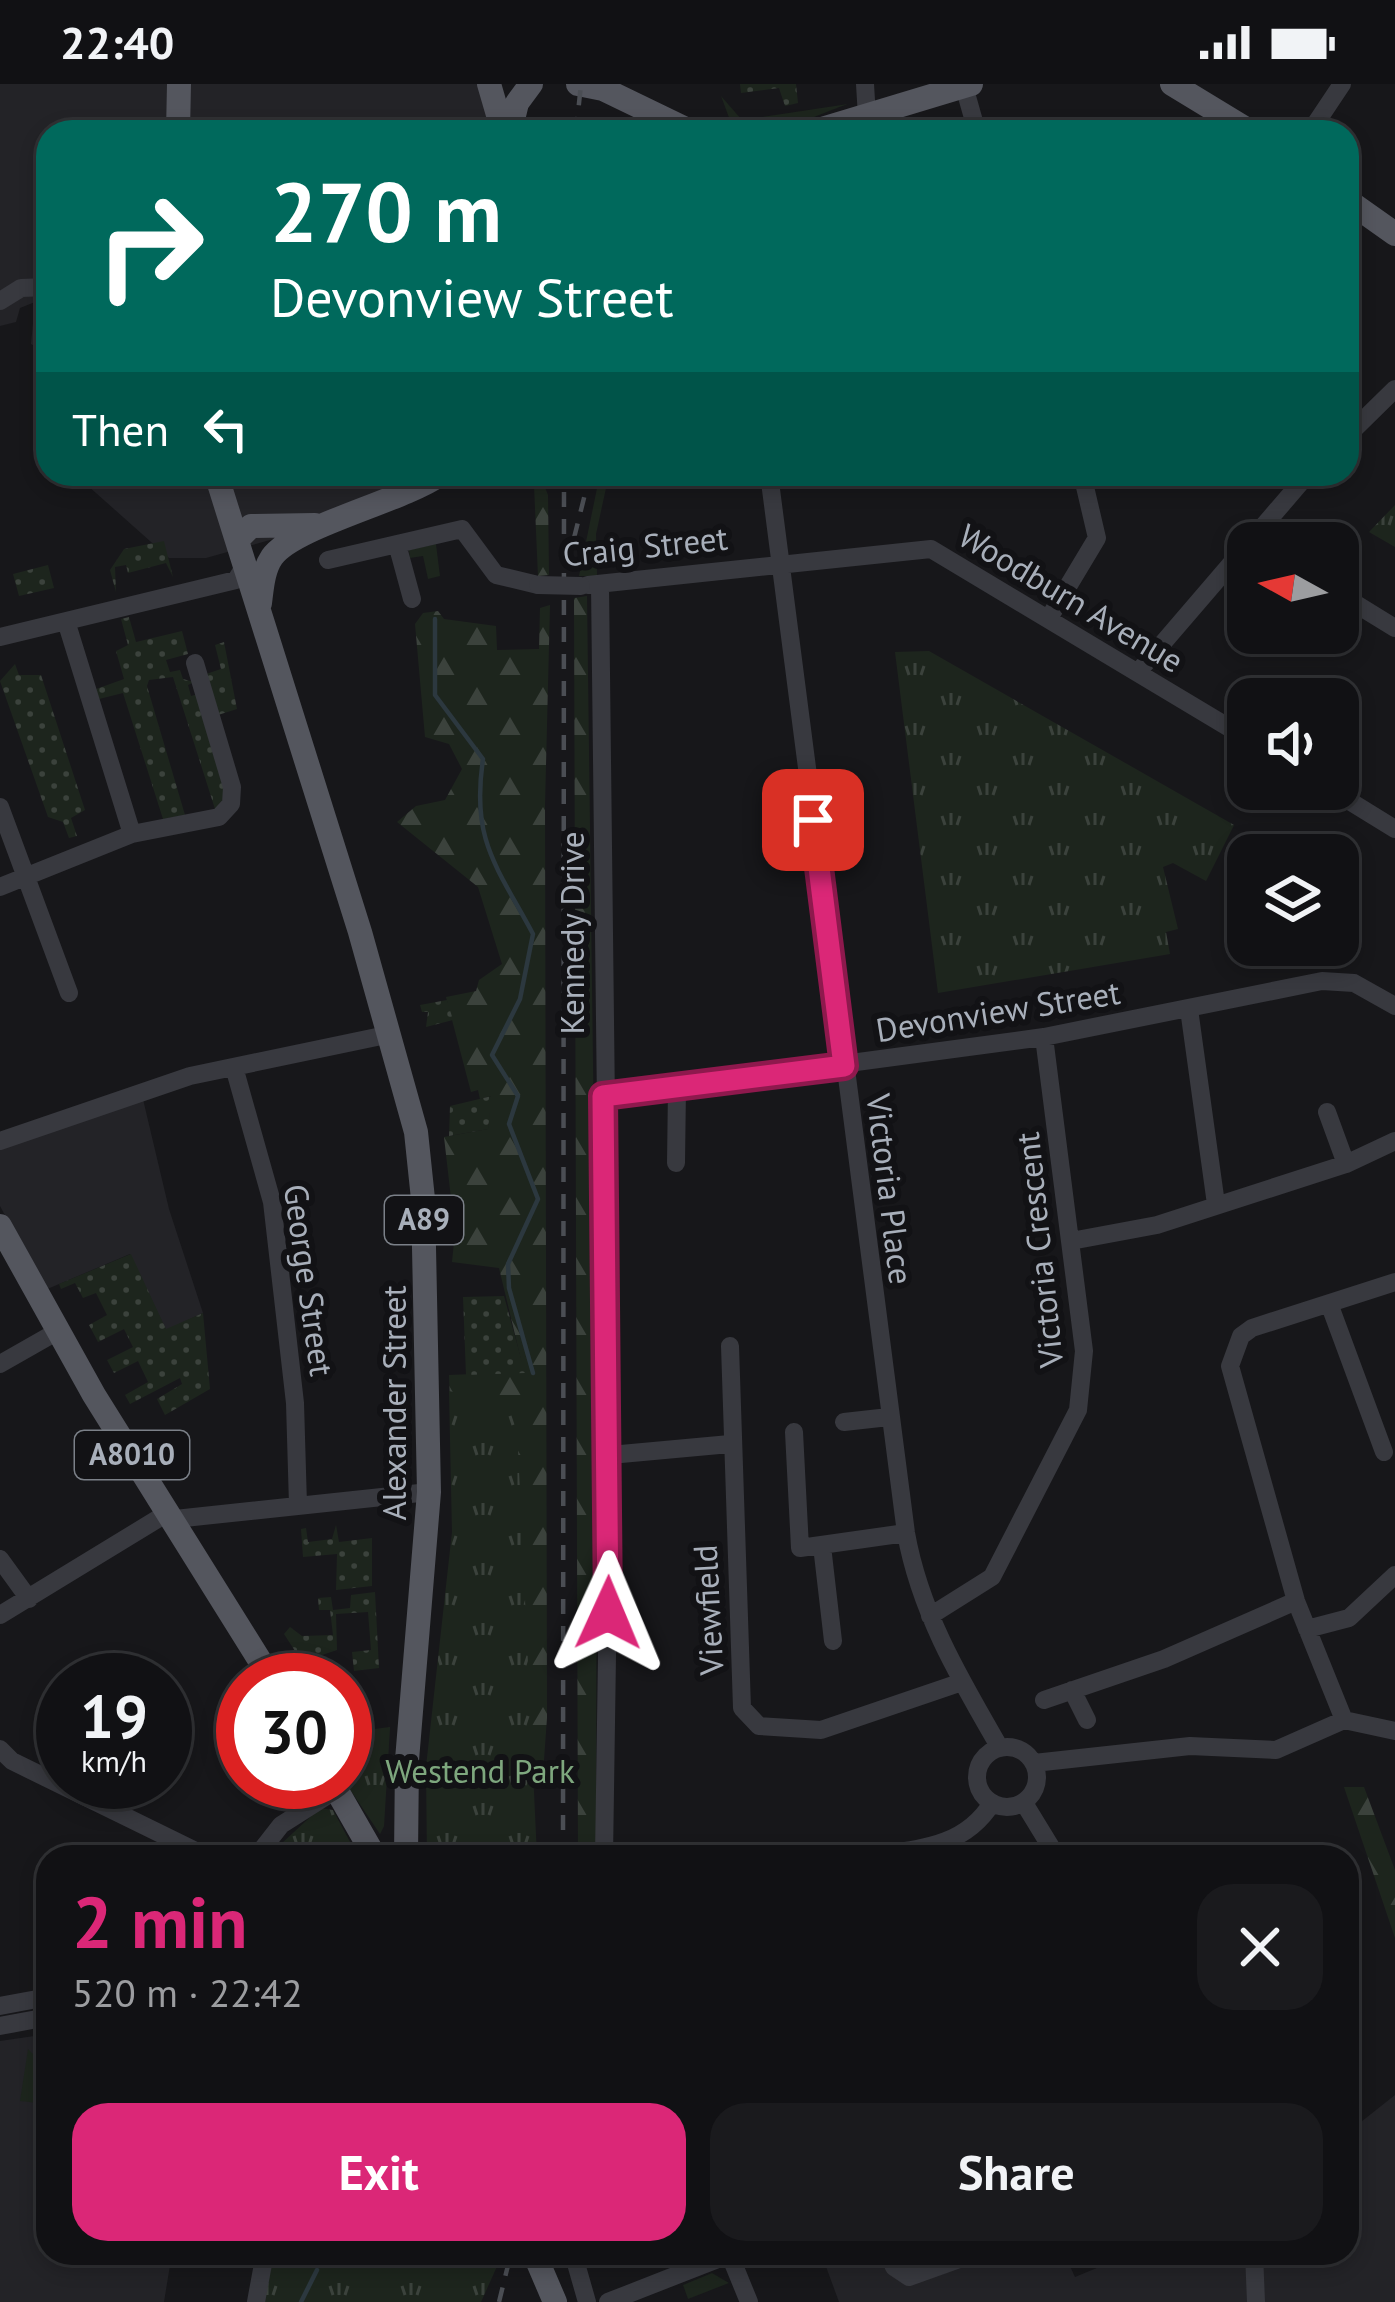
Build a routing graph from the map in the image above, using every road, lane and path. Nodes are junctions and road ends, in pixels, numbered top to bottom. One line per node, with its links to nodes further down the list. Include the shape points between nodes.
1 (179, 84): 11 (main road)
2 (578, 84): 9 (main road)
3 (865, 84): 10 (street)
4 (1172, 84): 17 (main road)
5 (1342, 84): 18 (street)
6 (968, 85): 10 (main road); 16 (street)
7 (490, 86): 8 (main road, via 506,97); 12 (main road)
8 (531, 88): 13 (main road)
9 (636, 93): 14 (main road)
10 (867, 117): 15 (main road)
11 (178, 120)
12 (503, 120)
13 (514, 120)
14 (675, 120)
15 (856, 120)
16 (975, 120)
17 (1231, 120)
18 (1318, 120)
19 (1359, 208): 20 (main road)
20 (1395, 234)
21 (36, 289): 22 (street)
22 (3, 293)
23 (1395, 389): 24 (street)
24 (1359, 424)
25 (221, 486): 32 (main road)
26 (420, 486): 31 (main road)
27 (771, 486): 36 (street, Victoria Place)
28 (1085, 486): 42 (street, via 1097,538)
29 (1295, 486): 30 (street)
30 (1268, 522)
31 (323, 525): 32 (main road); 34 (main road)
32 (249, 543): 34 (main road, via 273,534); 41 (main road, Alexander Street / A89); 43 (street, via 236,580)
33 (397, 544): 35 (street, Craig Street); 38 (street, Craig Street, bridge, via 462,529 496,575); 39 (street)
34 (273, 556): 41 (main road, Alexander Street / A89)
35 (328, 560)
36 (781, 563): 38 (street, Craig Street); 42 (street, Woodburn Avenue, via 931,549); 60 (street, Victoria Place)
37 (1227, 571): 47 (street)
38 (590, 585): 63 (street, Kennedy Drive)
39 (412, 599)
40 (1359, 606): 44 (street)
41 (260, 612): 58 (main road, Alexander Street / A89)
42 (1049, 618): 47 (street, Woodburn Avenue)
43 (66, 621): 45 (street); 52 (street)
44 (1395, 628)
45 (0, 637)
46 (195, 663): 52 (street, via 231,804 219,817)
47 (1138, 672): 48 (street, Woodburn Avenue)
48 (1227, 726)
49 (0, 806): 53 (street)
50 (1359, 807): 51 (street)
51 (1395, 829)
52 (132, 834): 53 (street)
53 (26, 877): 54 (street); 55 (street)
54 (0, 886)
55 (69, 993)
56 (1395, 1006): 57 (street, Devonview Street, via 1339,981)
57 (1189, 1009): 59 (street, Devonview Street); 69 (street)
58 (391, 1034): 61 (street); 83 (main road, Alexander Street / A89, via 423,1199)
59 (1044, 1037): 60 (street, Devonview Street); 71 (street, Victoria Crescent)
60 (844, 1066): 62 (street, Devonview Street); 77 (street, Victoria Place)
61 (234, 1067): 65 (street, via 128,1094); 84 (street, George Street, via 272,1202)
62 (677, 1088): 63 (street, Devonview Street); 67 (street)
63 (603, 1096): 82 (street, Kennedy Drive)
64 (1327, 1112): 68 (street)
65 (0, 1141)
66 (1395, 1141): 68 (street)
67 (676, 1163)
68 (1346, 1164): 69 (street)
69 (1216, 1204): 71 (street)
70 (0, 1226): 74 (main road, A8010)
71 (1071, 1241): 93 (street, Victoria Crescent, via 1084,1351 1074,1426 992,1576)
72 (1395, 1282): 73 (street)
73 (1330, 1306): 81 (street); 91 (street, via 1252,1328 1230,1366)
74 (58, 1331): 76 (street); 85 (main road, A8010)
75 (730, 1346): 80 (street, Viewfield)
76 (0, 1364)
77 (889, 1417): 78 (street); 86 (street, Victoria Place)
78 (844, 1422)
79 (794, 1432): 87 (street, via 800,1548)
80 (730, 1444): 82 (street); 97 (street, Viewfield, via 742,1708 759,1726 821,1730)
81 (1384, 1452)
82 (610, 1455): 115 (street, Kennedy Drive)
83 (429, 1492): 84 (street); 114 (main road, Alexander Street / A89)
84 (298, 1505): 85 (street)
85 (172, 1515): 90 (street); 96 (main road, A8010)
86 (905, 1533): 87 (street); 93 (street, Victoria Place)
87 (822, 1546): 95 (street)
88 (0, 1559): 90 (street)
89 (1395, 1575): 94 (street, via 1349,1618)
90 (29, 1599): 92 (street)
91 (1296, 1601): 94 (street); 98 (street)
92 (0, 1615)
93 (930, 1616): 97 (street, Victoria Place)
94 (1307, 1629): 101 (street)
95 (833, 1641)
96 (256, 1653)
97 (962, 1682): 103 (street, Victoria Place)
98 (1072, 1690): 99 (street); 100 (street)
99 (1044, 1700)
100 (1087, 1720)
101 (1344, 1720): 102 (street); 105 (street, via 1276,1750 1190,1746)
102 (1395, 1731)
103 (1000, 1748): 105 (street, via 1020,1750); 108 (street, via 983,1758 976,1778)
104 (6, 1755): 106 (street); 111 (street)
105 (1034, 1763): 107 (street, via 1035,1789)
106 (0, 1781)
107 (1024, 1803): 108 (street); 117 (street)
108 (992, 1804): 116 (street, via 970,1832)
109 (304, 1809): 112 (street)
110 (348, 1809): 113 (main road)
111 (184, 1845)
112 (266, 1845)
113 (369, 1845)
114 (407, 1845)
115 (604, 1845)
116 (938, 1845)
117 (1050, 1845)
118 (36, 1999): 119 (street)
119 (0, 2006)
120 (36, 2019): 121 (street)
121 (0, 2026)
122 (263, 2265): 131 (street)
123 (539, 2265): 130 (main road)
124 (576, 2265): 132 (street)
125 (702, 2265): 133 (street)
126 (734, 2265): 134 (street)
127 (893, 2265): 128 (street, via 909,2277)
128 (942, 2265)
129 (1254, 2265): 135 (street)
130 (553, 2297)
131 (256, 2302)
132 (587, 2302)
133 (608, 2302)
134 (749, 2302)
135 (1256, 2302)

